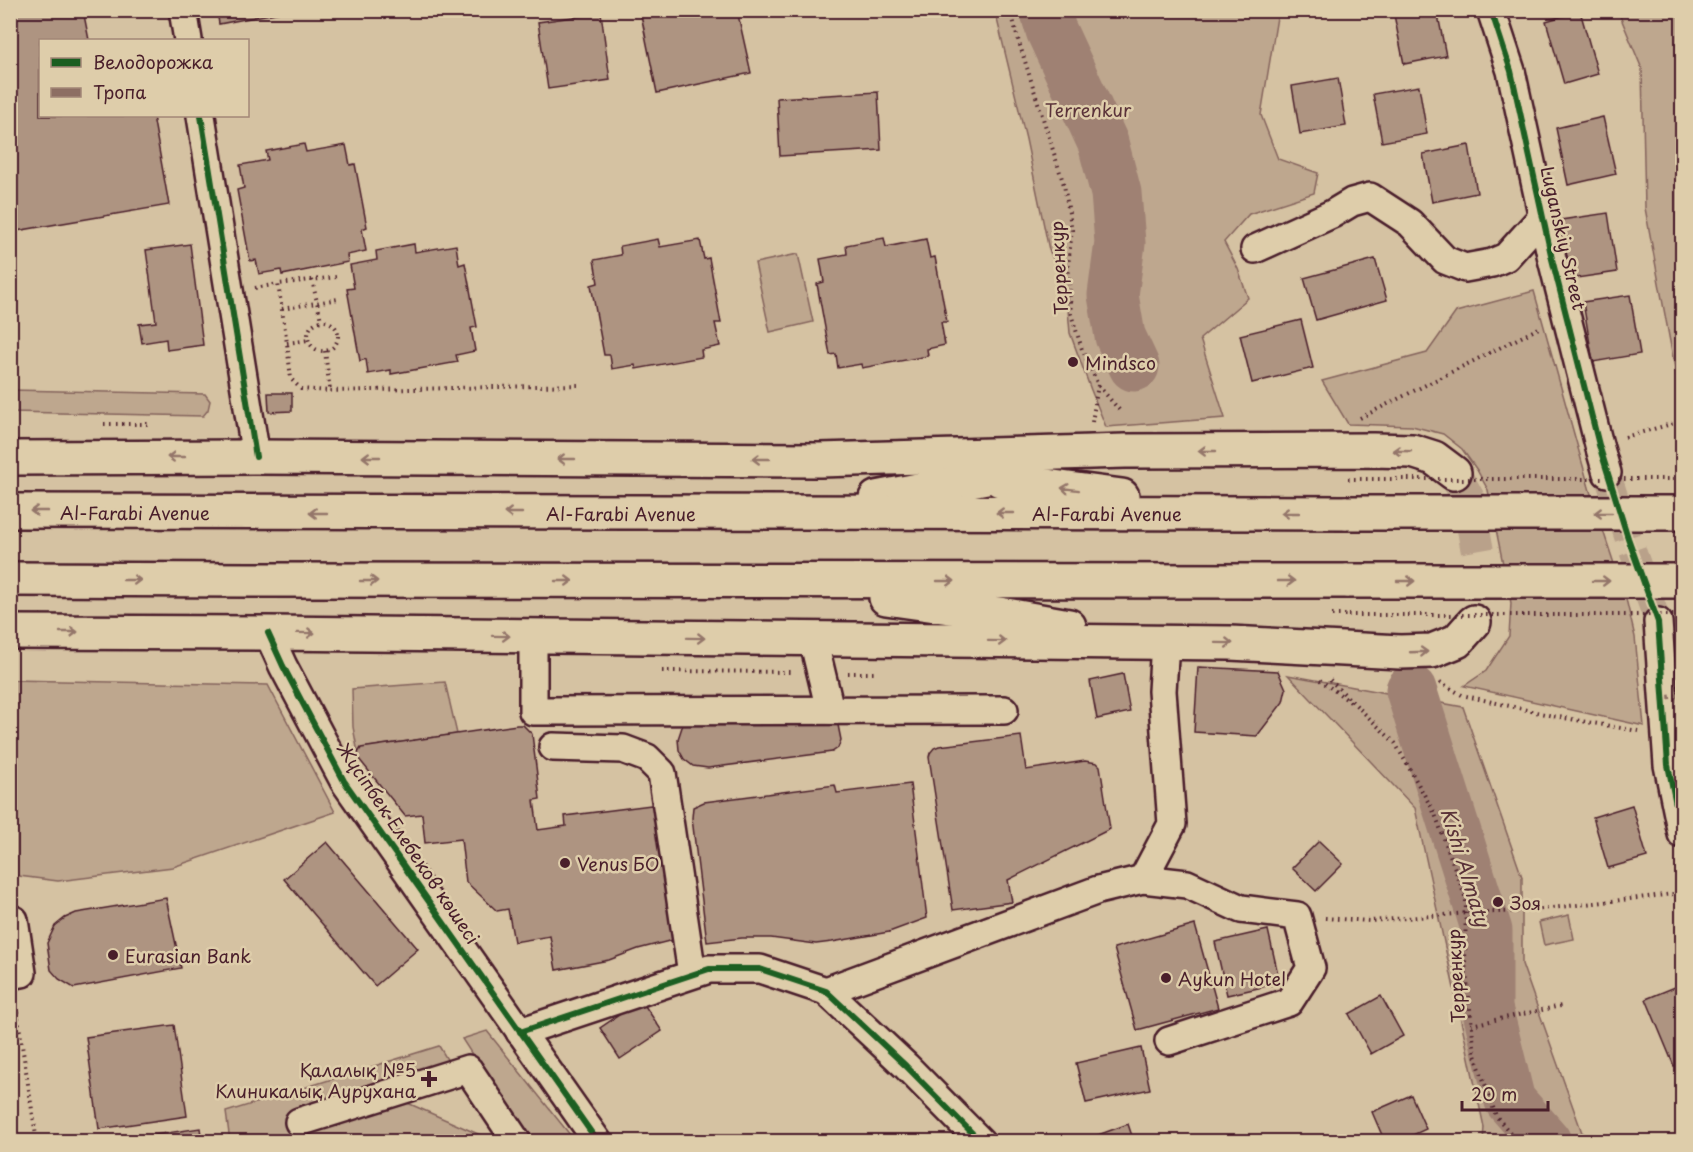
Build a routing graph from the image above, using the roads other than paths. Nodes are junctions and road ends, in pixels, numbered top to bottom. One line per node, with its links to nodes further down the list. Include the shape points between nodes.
1 (183, 10): 3 (street)
2 (1491, 10): 5 (street, Luganskiy Street, via 1511,71)
3 (188, 39)
4 (201, 117): 8 (street)
5 (1543, 216): 6 (street, via 1506,256 1466,268 1445,260 1410,223 1370,197); 12 (street, Luganskiy Street)
6 (1254, 249)
7 (1125, 451): 10 (main road); 11 (main road, one-way to 7, via 1434,458 1412,451); 13 (main road)
8 (256, 457): 9 (main road, one-way to 9); 10 (main road, one-way to 8)
9 (10, 458)
10 (820, 459): 13 (main road)
11 (1454, 473)
12 (1607, 473)
13 (983, 478): 15 (main road, via 874,498); 16 (main road, one-way to 13)
14 (10, 511): 15 (main road, Al-Farabi Avenue, one-way to 14)
15 (656, 513): 16 (main road, Al-Farabi Avenue, one-way to 15)
16 (1232, 513): 17 (main road, one-way to 16, bridge)
17 (1683, 513)
18 (10, 579): 19 (main road, one-way to 19)
19 (657, 581): 20 (main road, one-way to 20); 22 (main road, via 873,596)
20 (1228, 581): 21 (main road, one-way to 21, bridge); 22 (main road)
21 (1683, 581)
22 (1006, 615): 28 (main road); 29 (main road)
23 (1670, 618): 33 (street, via 1668,765)
24 (1473, 621): 29 (main road, one-way to 24, via 1432,651 1457,641)
25 (10, 632): 26 (main road, one-way to 26)
26 (268, 633): 27 (main road, one-way to 27); 39 (street, Жүсіпбек Елебеков көшесі, via 344,781)
27 (533, 636): 28 (main road, one-way to 28); 30 (street, via 533,711)
28 (813, 639): 29 (main road, one-way to 29); 30 (street)
29 (1166, 642): 34 (street, via 1162,691 1172,824)
30 (830, 710): 31 (street)
31 (1004, 710)
32 (552, 747): 36 (street, via 623,749 647,758 662,773)
33 (1683, 834)
34 (1143, 879): 38 (street, via 1098,890); 40 (street, via 1187,884 1241,909 1297,916 1311,968 1290,1002)
35 (14, 920): 37 (street, via 22,973)
36 (693, 974): 38 (street, via 709,969 759,969); 39 (street)
37 (11, 975)
38 (826, 991): 44 (street)
39 (520, 1032): 43 (street, Жүсіпбек Елебеков көшесі)
40 (1169, 1041)
41 (299, 1122): 42 (street, via 468,1069)
42 (517, 1142)
43 (598, 1142)
44 (981, 1142)

